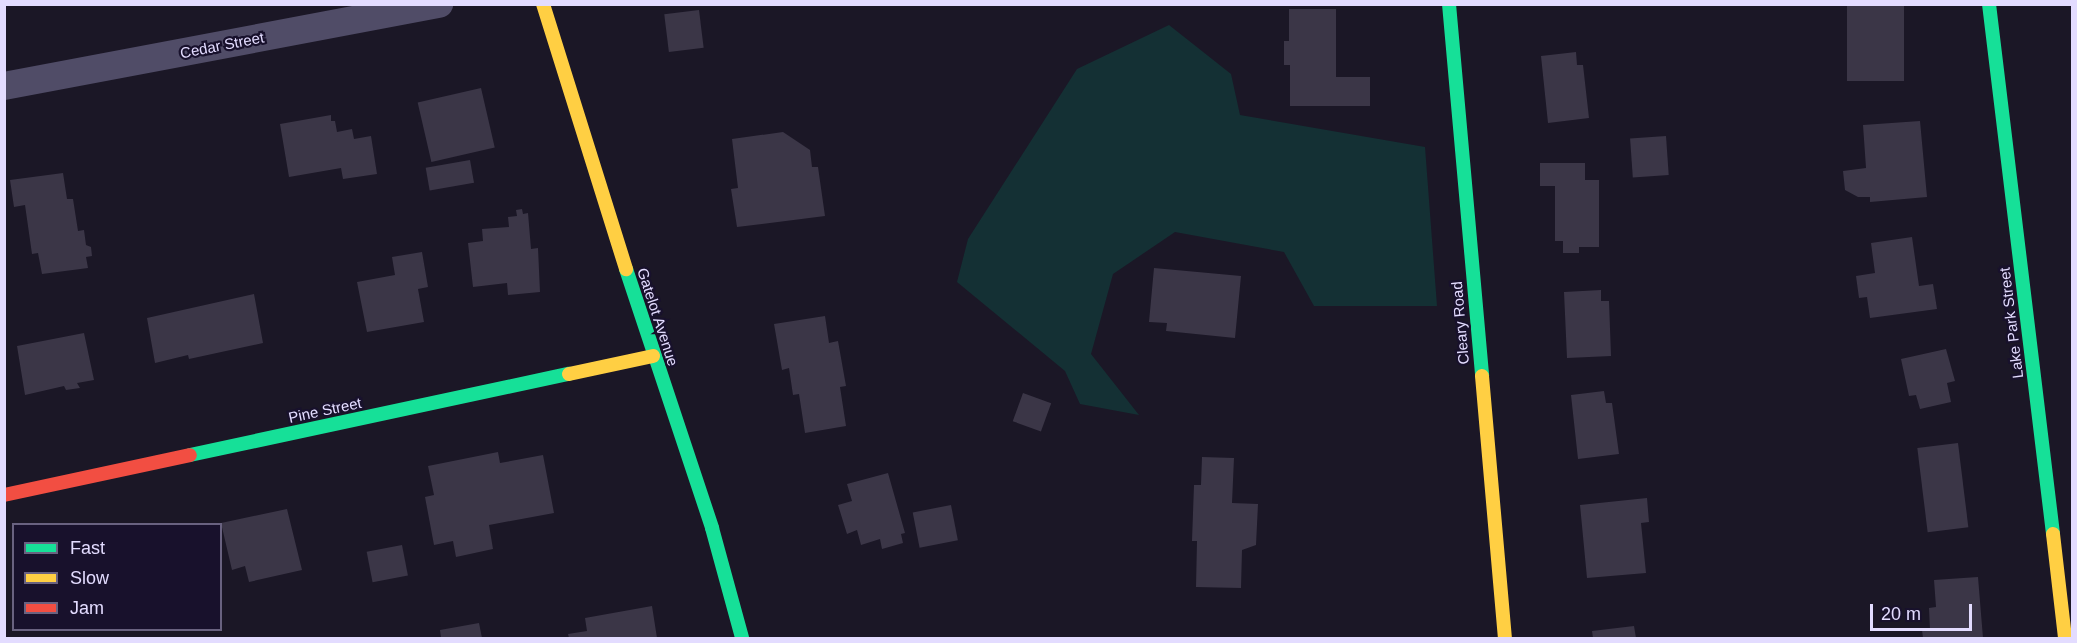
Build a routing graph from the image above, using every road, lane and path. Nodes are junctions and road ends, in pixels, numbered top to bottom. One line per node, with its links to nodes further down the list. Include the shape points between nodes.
1 (439, 4): 5 (street, Cedar Street)
2 (543, 4): 6 (street, Gatelot Avenue)
3 (1449, 4): 9 (street, Cleary Road)
4 (1989, 4): 10 (street, Lake Park Street)
5 (4, 86)
6 (653, 357): 7 (street, Pine Street); 8 (street, Gatelot Avenue, via 712,528)
7 (4, 495)
8 (742, 639)
9 (1505, 639)
10 (2066, 639)

